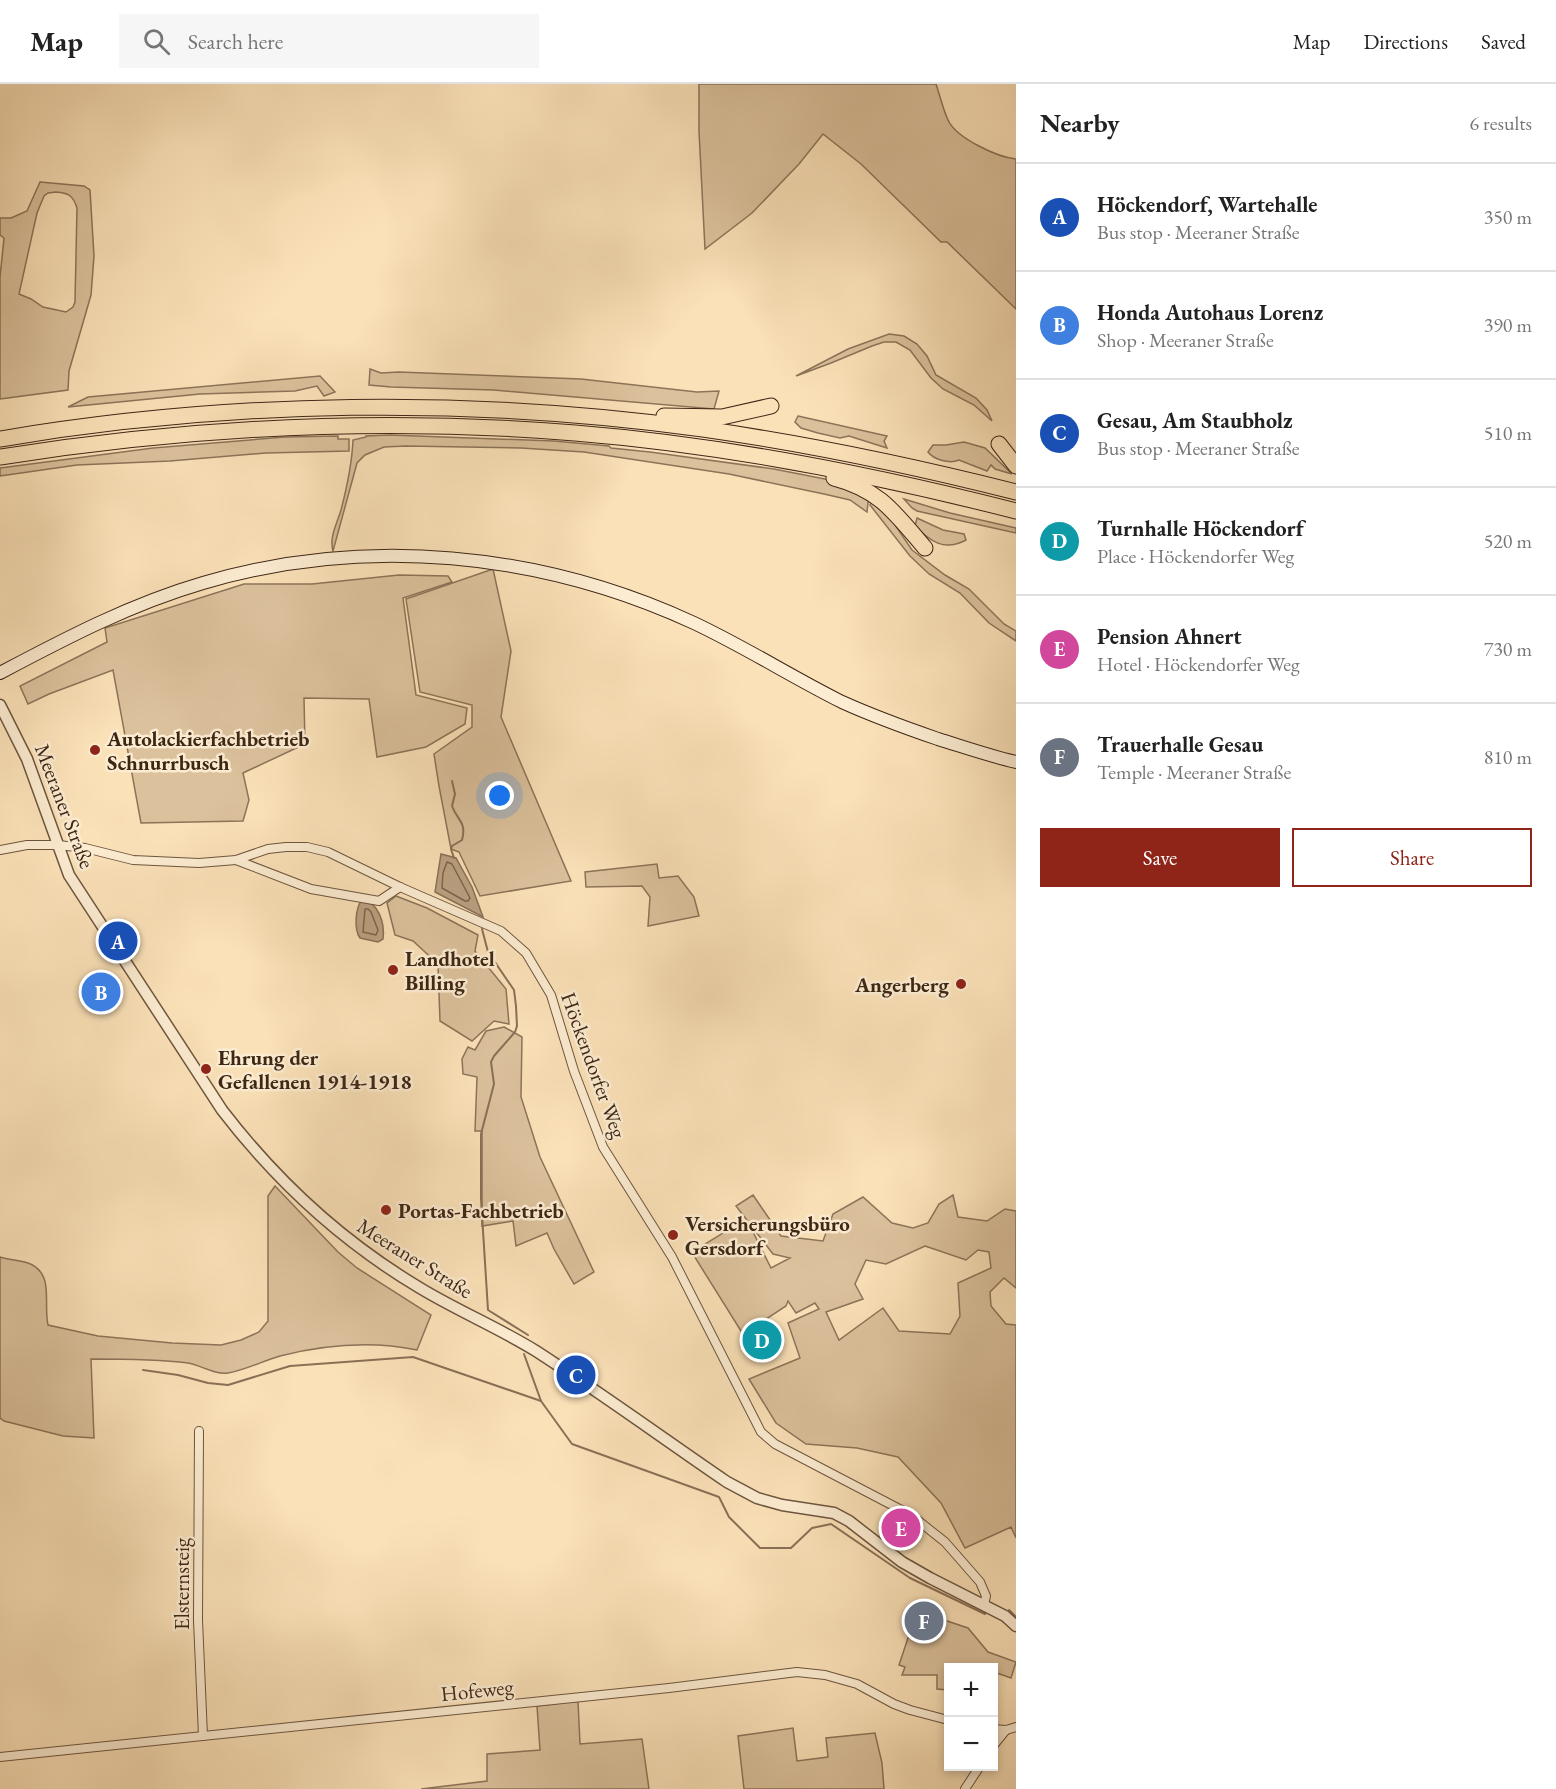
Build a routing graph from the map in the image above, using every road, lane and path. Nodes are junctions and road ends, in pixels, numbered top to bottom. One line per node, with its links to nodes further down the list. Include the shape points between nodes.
1 (771, 406): 2 (highway, via 722,417 661,416)
2 (636, 421): 3 (highway, via 516,411 344,408 201,414); 8 (highway, via 846,453)
3 (0, 439)
4 (999, 444): 7 (highway)
5 (0, 458): 6 (highway, via 130,439 366,425 574,433)
6 (798, 462): 9 (highway); 10 (highway, via 850,482 884,501)
7 (1016, 466)
8 (1016, 492)
9 (1016, 511)
10 (924, 548)
11 (0, 673): 13 (main road, via 100,622 202,583 312,561 434,556 541,571 658,607 867,713)
12 (0, 705): 14 (street, Meeraner Straße, via 27,759)
13 (1016, 762)
14 (58, 845): 15 (street, Höckendorfer Weg); 16 (street, Höckendorfer Weg, via 133,861); 19 (street, Meeraner Straße, via 69,875 222,1110 272,1172 337,1231 422,1289 534,1350 727,1482 757,1498 834,1513 902,1562)
15 (0, 850)
16 (236, 860): 17 (street, Höckendorfer Weg, via 268,849 307,847 328,852); 17 (street, via 311,889 379,901)
17 (400, 887): 19 (street, Höckendorfer Weg, via 501,931 526,953 551,995 603,1147 672,1257 761,1432 775,1444 911,1515 945,1542 980,1582 986,1596)
18 (199, 1431): 25 (street, Elsternsteig, via 198,1620)
19 (984, 1605): 20 (street, Meeraner Straße)
20 (1016, 1626)
21 (944, 1719): 25 (street, Hofeweg, via 910,1710 852,1683 797,1672)
22 (1016, 1727): 24 (street)
23 (998, 1729): 24 (street)
24 (1006, 1730): 26 (street)
25 (203, 1736): 27 (street, Hofeweg)
26 (998, 1740)
27 (1, 1757)
28 (977, 1771): 29 (street)
29 (965, 1789)

